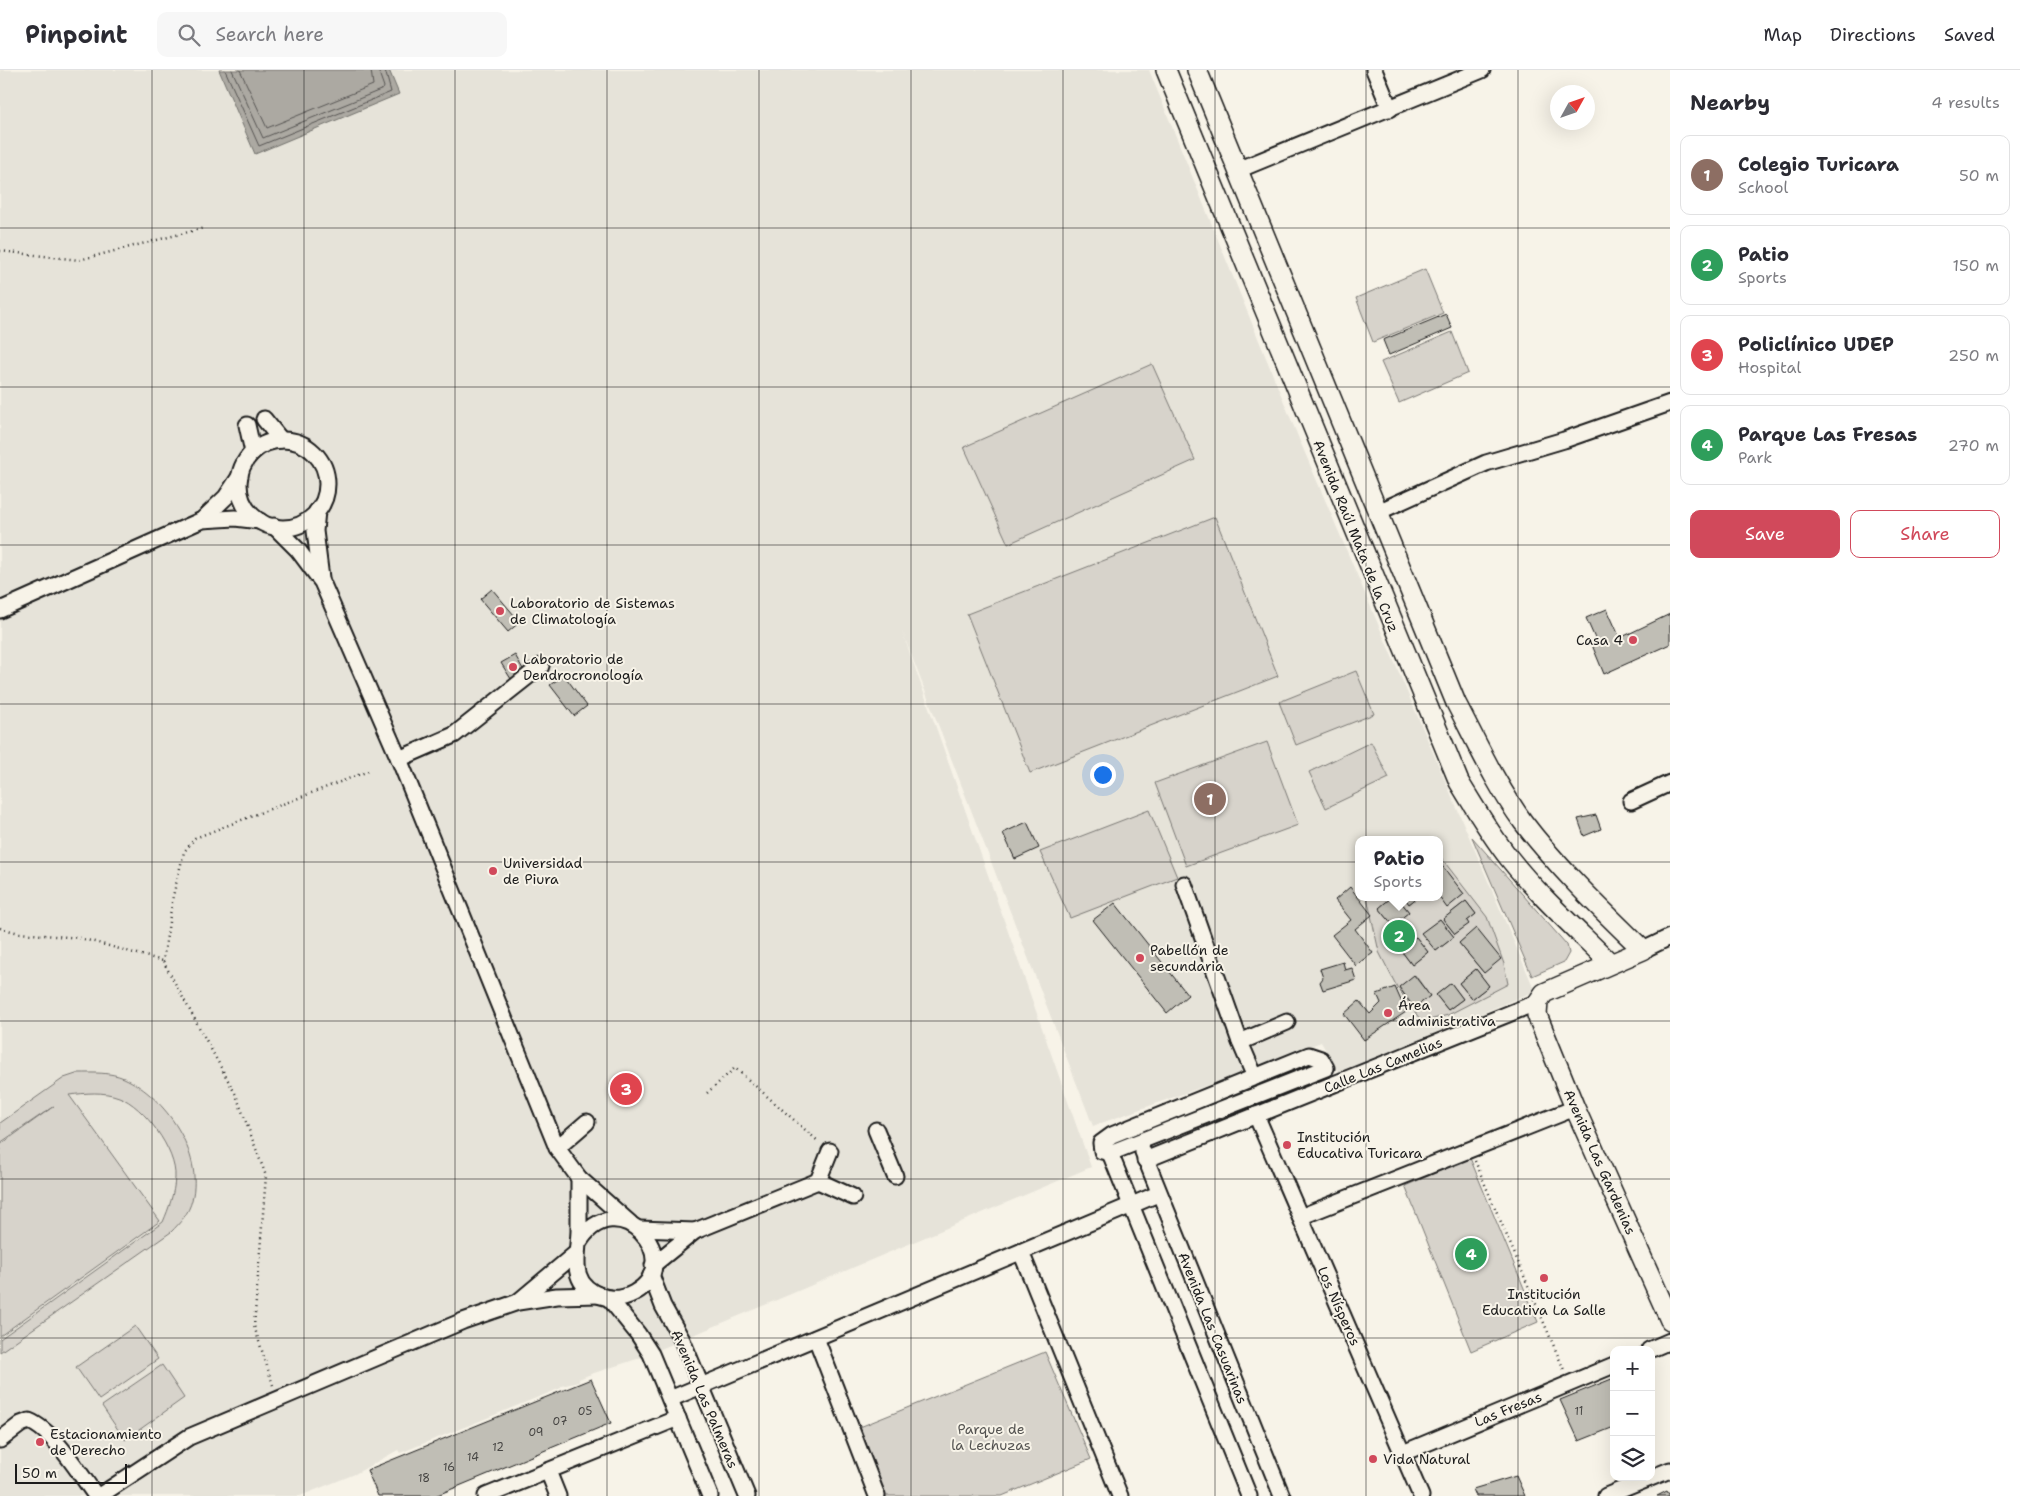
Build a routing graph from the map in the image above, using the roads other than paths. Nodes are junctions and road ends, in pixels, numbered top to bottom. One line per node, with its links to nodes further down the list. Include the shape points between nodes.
1 (1166, 70): 24 (main road, Avenida Raúl Mata de la Cruz, via 1459,782 1510,859)
2 (1197, 70): 6 (main road, Avenida Raúl Mata de la Cruz)
3 (1374, 70): 5 (street)
4 (1482, 70): 5 (street)
5 (1390, 109): 6 (street, via 1376,120)
6 (1238, 170): 14 (main road, Avenida Raúl Mata de la Cruz)
7 (1670, 402): 14 (street, via 1564,440 1486,463)
8 (264, 419): 10 (street)
9 (247, 425): 11 (street)
10 (281, 440): 11 (street); 13 (street, via 305,446 322,464 326,488)
11 (253, 452): 12 (street, via 242,467)
12 (240, 476): 15 (street, via 226,497); 16 (street, via 241,497 252,515)
13 (317, 511): 16 (street, via 302,523 284,528); 17 (street, via 315,531)
14 (1378, 512): 26 (main road, Avenida Raúl Mata de la Cruz, via 1456,703 1488,767 1523,821 1556,861)
15 (202, 520): 16 (street, via 235,518); 18 (street)
16 (267, 524): 17 (street, via 298,550)
17 (322, 582): 20 (street)
18 (0, 610)
19 (541, 666): 20 (street, via 454,735)
20 (399, 759): 38 (street)
21 (1670, 783): 22 (street)
22 (1631, 801)
23 (1184, 884): 31 (street)
24 (1576, 929): 27 (main road, Avenida Raúl Mata de la Cruz); 28 (main road, via 1586,944 1589,958 1576,974)
25 (1670, 937): 26 (street, Calle Las Camelias)
26 (1643, 950): 27 (main road, Calle Las Camelias)
27 (1610, 963): 28 (main road, Calle Las Camelias)
28 (1558, 986): 29 (main road, Calle Las Camelias, via 1544,993)
29 (1538, 1002): 33 (main road, Avenida Las Gardenias, via 1537,1015); 34 (street, Calle Las Camelias)
30 (1287, 1022): 31 (street)
31 (1240, 1042): 32 (street)
32 (1255, 1077): 37 (street, via 1309,1055 1321,1059 1326,1068); 40 (street, via 1112,1135 1101,1142 1102,1151)
33 (1576, 1108): 48 (street); 56 (main road, Avenida Las Gardenias)
34 (1256, 1116): 41 (street, Calle Las Camelias); 48 (street, Los Nísperos)
35 (587, 1122): 38 (street)
36 (876, 1130): 42 (street)
37 (1141, 1141): 40 (street); 41 (street, Avenida Las Casuarinas)
38 (557, 1148): 43 (street)
39 (830, 1151): 44 (street)
40 (1110, 1153): 47 (street)
41 (1145, 1160): 45 (street, Avenida Las Casuarinas)
42 (895, 1176)
43 (578, 1178): 49 (street); 51 (street)
44 (818, 1181): 46 (street); 50 (street)
45 (1158, 1194): 47 (street); 76 (street, Avenida Las Casuarinas)
46 (853, 1197)
47 (1130, 1206): 52 (street); 75 (street)
48 (1300, 1217): 65 (street, Los Nísperos)
49 (634, 1226): 50 (street); 51 (street, via 610,1220 600,1223 587,1231); 53 (street, via 651,1245)
50 (695, 1231): 53 (street)
51 (577, 1249): 54 (street, via 578,1274 583,1283); 55 (street)
52 (1020, 1252): 57 (street); 74 (street)
53 (652, 1270): 54 (street, via 638,1291 629,1296); 61 (street, Avenida Las Palmeras, via 663,1306 682,1340)
54 (604, 1297): 55 (street, via 557,1296); 62 (street, via 648,1348)
55 (518, 1302): 68 (street, via 463,1321 189,1437)
56 (1670, 1320)
57 (816, 1338): 61 (street); 73 (street)
58 (1670, 1340): 59 (street)
59 (1655, 1347)
60 (1610, 1367): 65 (street, Las Fresas)
61 (701, 1386): 62 (street); 72 (street, Avenida Las Palmeras)
62 (670, 1399): 63 (street)
63 (678, 1418): 67 (street); 71 (street)
64 (0, 1440): 68 (street, via 21,1424 36,1424 60,1448)
65 (1403, 1453): 77 (street, Los Nísperos)
66 (1670, 1470): 78 (street)
67 (548, 1471): 69 (street); 70 (street)
68 (97, 1496)
69 (486, 1496)
70 (558, 1496)
71 (710, 1496)
72 (747, 1496)
73 (877, 1496)
74 (1120, 1496)
75 (1249, 1496)
76 (1282, 1496)
77 (1421, 1496)
78 (1606, 1496)

